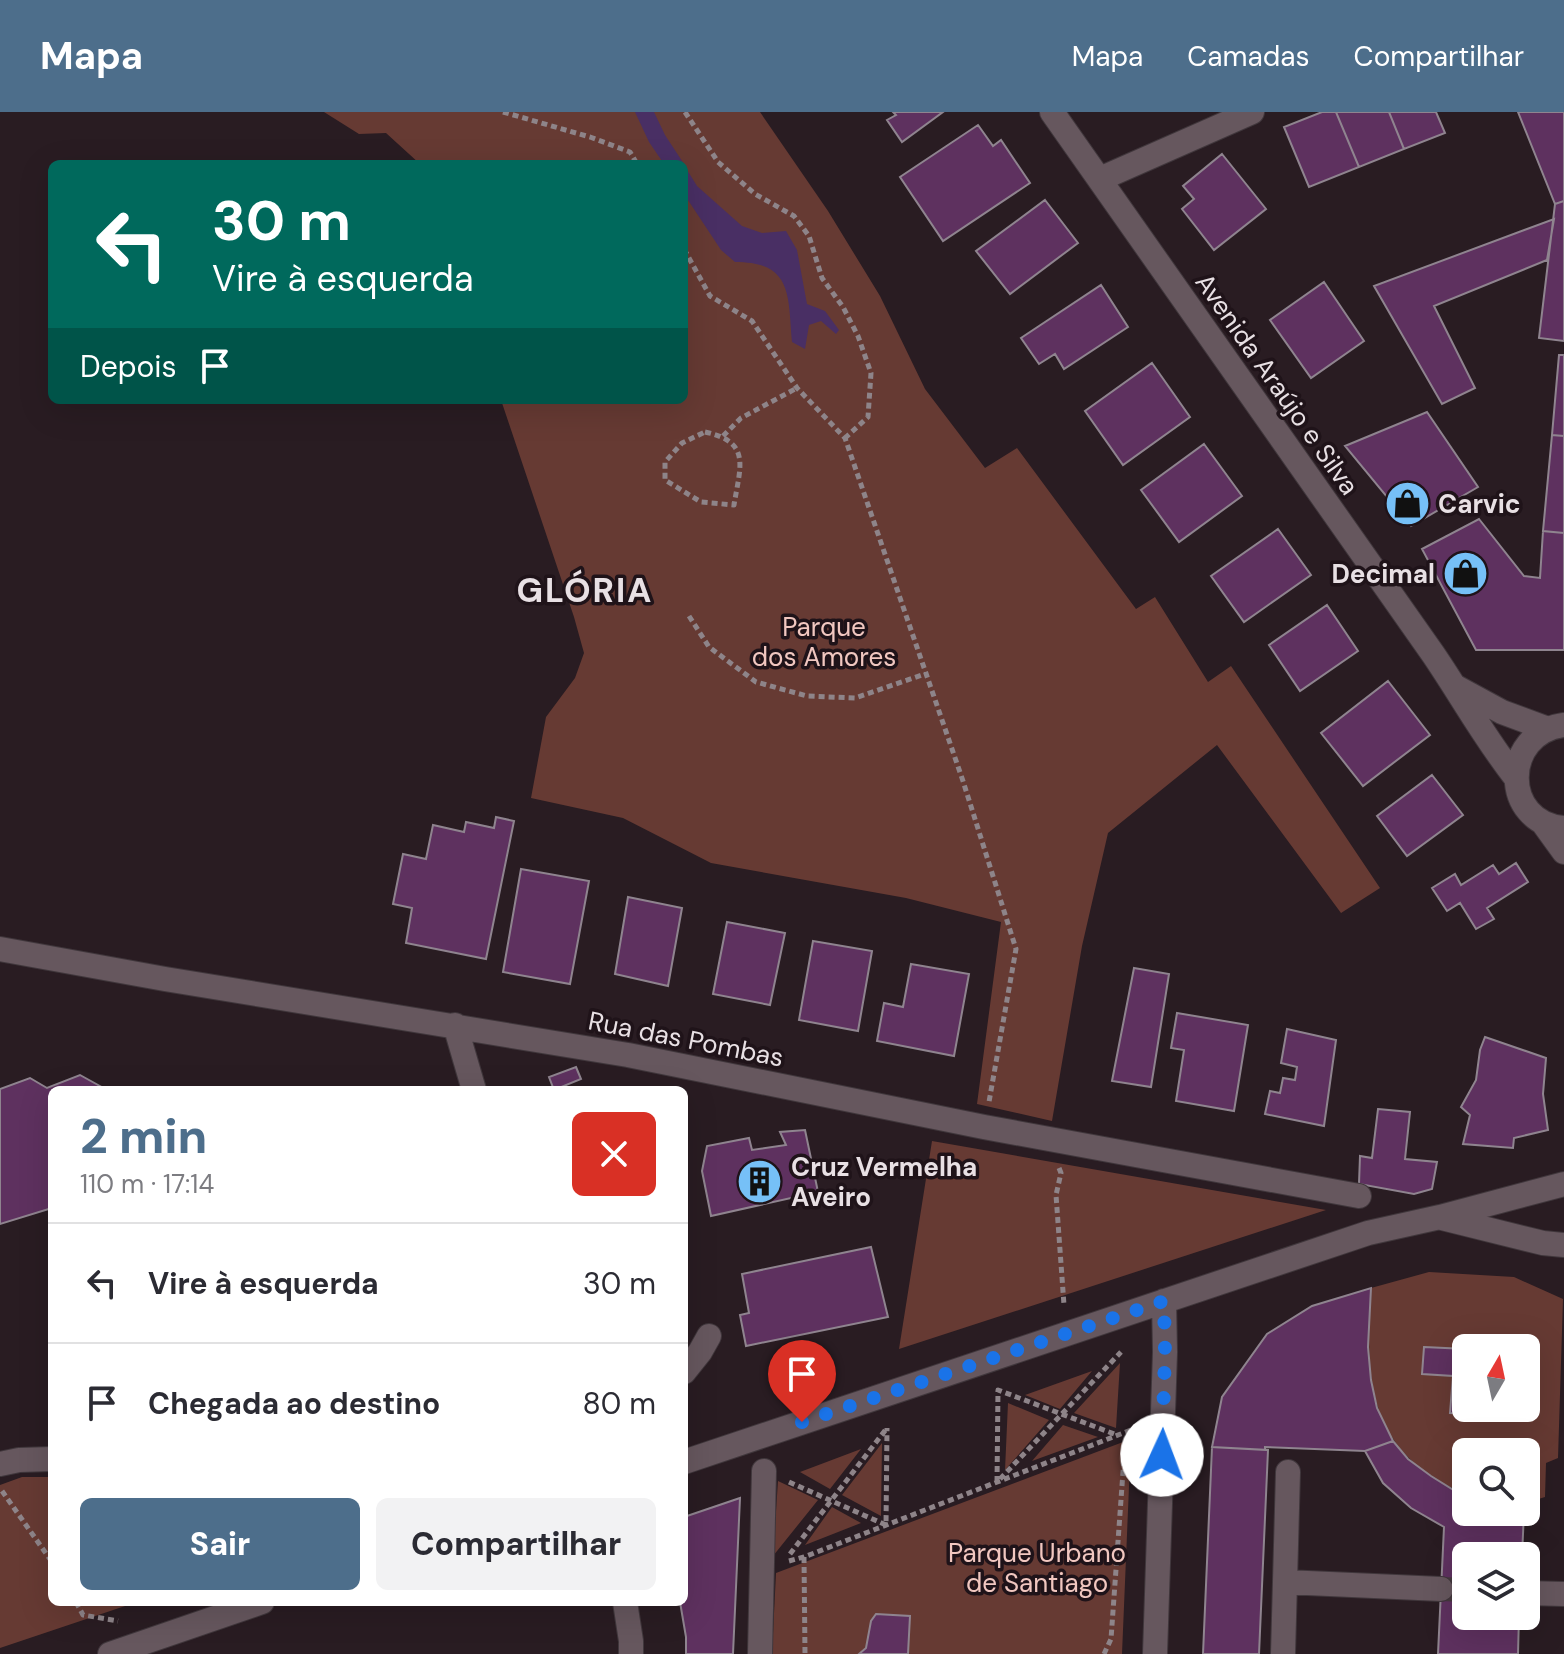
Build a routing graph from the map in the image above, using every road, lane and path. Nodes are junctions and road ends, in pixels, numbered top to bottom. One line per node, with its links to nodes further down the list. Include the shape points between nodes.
1 (503, 112): 5 (path, via 590,137 630,152)
2 (685, 112): 10 (path, via 718,162 755,194 794,216 809,236 822,278 858,336 871,373 868,417)
3 (1052, 112): 6 (street, Avenida Araújo e Silva)
4 (1252, 112): 6 (street)
5 (635, 160)
6 (1100, 179): 13 (street, Avenida Araújo e Silva)
7 (688, 256): 8 (path, via 710,296 752,321)
8 (797, 388): 9 (path, via 741,418); 10 (path)
9 (723, 436): 9 (path, via 705,432 682,443 665,462 665,480 701,502 734,505 741,461)
10 (845, 438): 12 (path)
11 (689, 616): 12 (path, via 709,647 756,682 807,696 855,698)
12 (925, 674): 21 (path, via 1016,949)
13 (1456, 687): 14 (street, Avenida Araújo e Silva, via 1502,712); 15 (street, Avenida Araújo e Silva)
14 (1556, 727): 15 (street, via 1524,748)
15 (1516, 778): 16 (street, Avenida Araújo e Silva, via 1524,804)
16 (1554, 825): 17 (street, Avenida Araújo e Silva)
17 (1564, 852)
18 (0, 949): 19 (street, Rua das Pombas)
19 (455, 1025): 20 (street); 21 (street, Rua das Pombas)
20 (473, 1086)
21 (984, 1127): 22 (street, Rua das Pombas)
22 (1047, 1138): 24 (street, Rua das Pombas); 28 (path, via 1061,1173 1056,1195)
23 (1564, 1184): 25 (street)
24 (1359, 1196)
25 (1440, 1217): 26 (street); 27 (street, via 1368,1233)
26 (1564, 1245)
27 (1164, 1301): 35 (street); 57 (street)
28 (1064, 1305)
29 (709, 1336): 31 (street)
30 (1121, 1352): 32 (path)
31 (688, 1367)
32 (1062, 1414): 33 (path); 39 (path); 39 (path, via 998,1390)
33 (1117, 1435): 39 (path); 56 (path, via 1131,1430 1125,1444 1111,1639)
34 (48, 1459): 36 (street)
35 (688, 1461)
36 (0, 1464)
37 (764, 1471): 41 (path); 54 (street)
38 (1288, 1472): 45 (street)
39 (997, 1482): 42 (path)
40 (0, 1489): 43 (path)
41 (830, 1501): 42 (path); 42 (path, via 887,1428); 44 (path)
42 (886, 1525): 55 (path, via 804,1557)
43 (48, 1556)
44 (783, 1563)
45 (1285, 1582): 46 (street); 58 (street)
46 (1441, 1589)
47 (1540, 1593): 48 (street)
48 (1564, 1594)
49 (78, 1606): 52 (path, via 83,1615 125,1622)
50 (242, 1606): 52 (street)
51 (626, 1606): 53 (street)
52 (121, 1650)
53 (631, 1654)
54 (760, 1654)
55 (805, 1654)
56 (1104, 1654)
57 (1155, 1654)
58 (1283, 1654)

